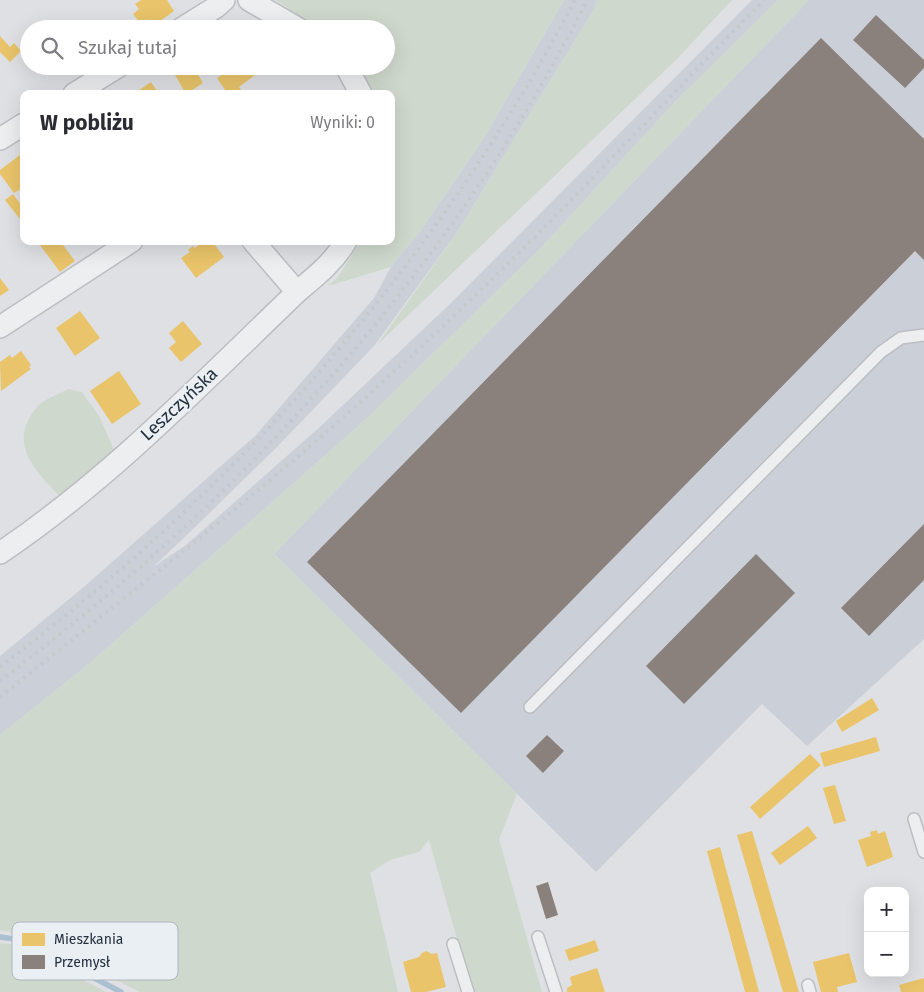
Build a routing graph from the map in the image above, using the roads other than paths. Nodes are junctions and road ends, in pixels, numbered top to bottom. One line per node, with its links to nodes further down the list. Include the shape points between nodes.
1 (224, 0): 3 (street)
2 (250, 0): 4 (street)
3 (195, 20)
4 (284, 20)
5 (105, 75): 7 (street)
6 (351, 75): 8 (street)
7 (80, 90)
8 (359, 90)
9 (20, 126): 10 (street)
10 (0, 139)
11 (126, 245): 15 (street)
12 (257, 245): 14 (street)
13 (343, 245): 14 (street, Leszczyńska, via 329,263)
14 (297, 292): 17 (street, Leszczyńska, via 115,464)
15 (0, 326)
16 (924, 335): 18 (lane, via 900,338 881,352)
17 (0, 553)
18 (530, 707)
19 (914, 819): 20 (lane)
20 (924, 852)
21 (538, 937): 24 (lane)
22 (453, 944): 23 (lane)
23 (468, 992)
24 (556, 992)

